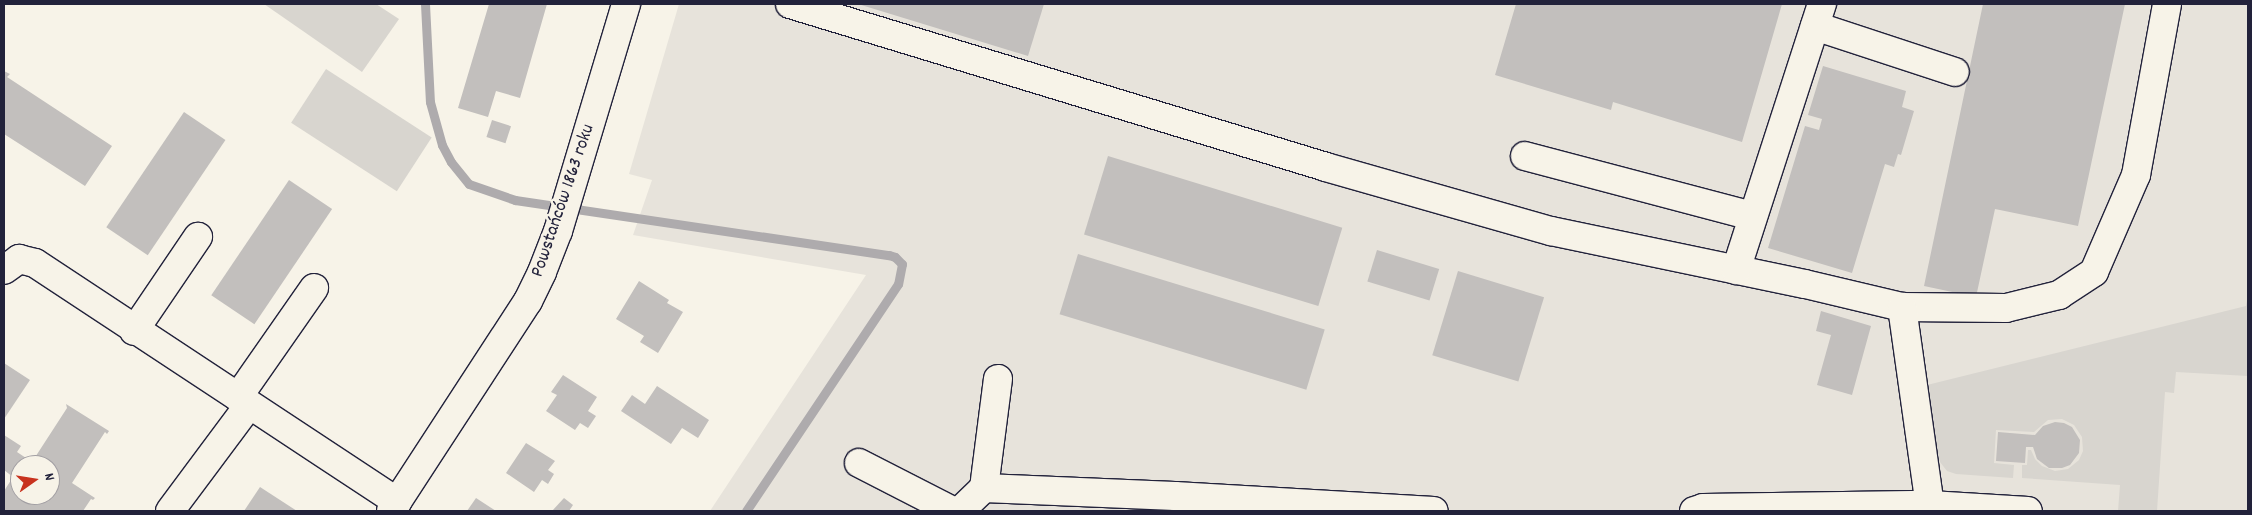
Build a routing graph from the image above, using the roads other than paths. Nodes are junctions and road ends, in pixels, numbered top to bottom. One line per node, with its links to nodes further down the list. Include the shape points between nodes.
1 (626, 4): 19 (street, Powstańców 1863 roku, via 558,231 528,301)
2 (2167, 4): 12 (street, via 2136,175 2094,272 2059,294 2006,308)
3 (807, 6): 10 (street, via 1326,167 1551,231)
4 (1819, 15): 5 (street); 7 (street)
5 (1955, 72)
6 (1525, 156): 7 (street)
7 (1752, 216): 10 (street)
8 (198, 237): 13 (street)
9 (4, 270): 13 (street, via 19,259 35,263)
10 (1736, 270): 12 (street)
11 (314, 288): 15 (street)
12 (1902, 307): 18 (street)
13 (134, 331): 15 (street)
14 (998, 379): 17 (street)
15 (243, 401): 19 (street); 21 (street)
16 (858, 463): 22 (street)
17 (984, 488): 23 (street); 24 (street)
18 (1930, 504): 20 (street); 25 (street)
19 (394, 506)
20 (1700, 510)
21 (170, 511)
22 (953, 511)
23 (960, 511)
24 (1434, 511)
25 (2028, 511)

